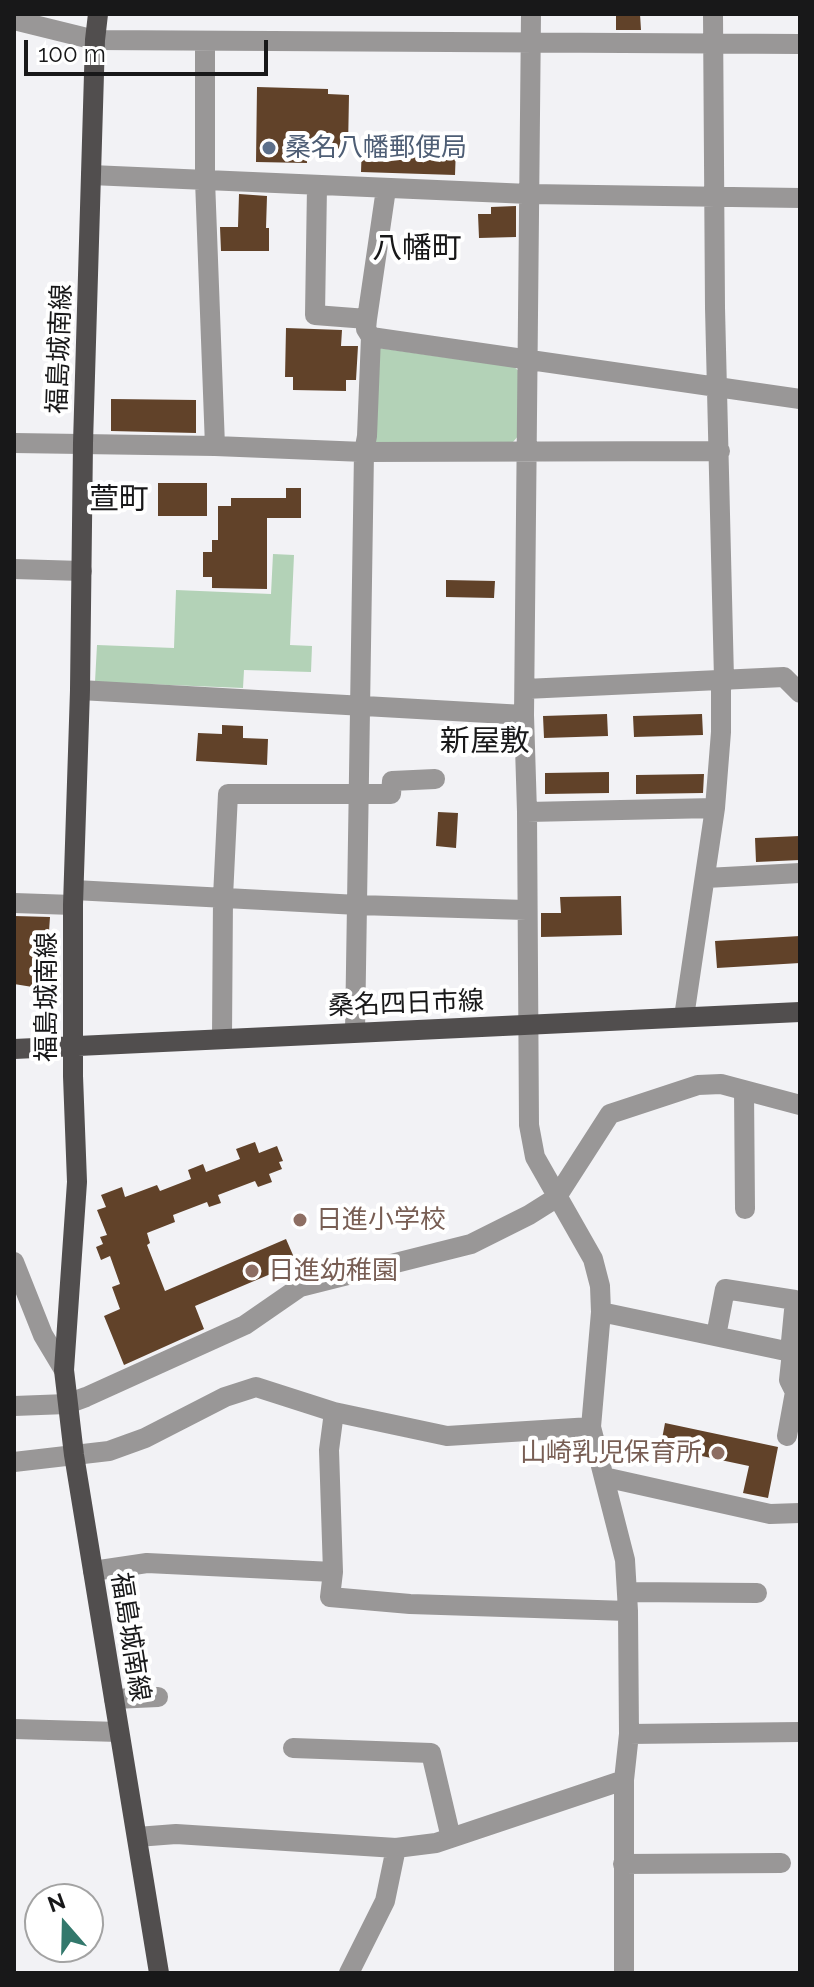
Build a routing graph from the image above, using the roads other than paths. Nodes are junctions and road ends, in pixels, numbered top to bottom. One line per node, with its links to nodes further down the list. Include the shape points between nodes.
1 (98, 14): 5 (main road, 福島城南線)
2 (531, 14): 7 (street)
3 (713, 14): 9 (street)
4 (14, 20): 5 (street)
5 (95, 40): 6 (street); 10 (main road, 福島城南線)
6 (205, 41): 7 (street); 11 (street)
7 (531, 44): 9 (street); 14 (street)
8 (800, 44): 9 (street)
9 (714, 45): 15 (street)
10 (91, 175): 11 (street); 22 (main road, 福島城南線)
11 (205, 180): 12 (street); 23 (street)
12 (317, 186): 13 (street); 17 (street, via 315,315)
13 (386, 189): 14 (street); 17 (street)
14 (529, 194): 15 (street); 18 (street)
15 (715, 197): 16 (street); 19 (street)
16 (800, 198)
17 (369, 328): 18 (street); 25 (street)
18 (528, 362): 19 (street); 26 (street)
19 (719, 389): 20 (street); 24 (street)
20 (800, 399)
21 (14, 443): 22 (street)
22 (83, 443): 23 (street); 28 (main road, 福島城南線)
23 (215, 446): 25 (street)
24 (720, 451): 26 (street); 29 (street)
25 (364, 452): 26 (street); 33 (street)
26 (526, 453): 30 (street)
27 (14, 569): 28 (street)
28 (82, 571): 31 (main road, 福島城南線)
29 (724, 679): 30 (street); 32 (street, via 784,677); 37 (street)
30 (525, 689): 34 (street)
31 (80, 690): 33 (street); 42 (main road, 福島城南線)
32 (800, 693)
33 (360, 706): 34 (street); 36 (street)
34 (524, 715): 38 (street)
35 (435, 779): 36 (street, via 392,781 391,794)
36 (357, 793): 41 (street, via 228,794); 44 (street)
37 (715, 808): 38 (street); 40 (street)
38 (527, 812): 45 (street)
39 (800, 873): 40 (street)
40 (706, 878): 47 (street)
41 (223, 897): 42 (street); 44 (street); 50 (street)
42 (74, 898): 43 (street); 51 (main road, 福島城南線)
43 (14, 903)
44 (358, 905): 45 (street); 49 (street)
45 (526, 910): 48 (street)
46 (800, 1012): 47 (main road, 桑名四日市線)
47 (684, 1017): 48 (main road, 桑名四日市線)
48 (528, 1025): 49 (main road, 桑名四日市線); 55 (street, via 531,1141)
49 (355, 1032): 50 (main road, 桑名四日市線)
50 (222, 1037): 51 (main road, 桑名四日市線)
51 (73, 1044): 52 (main road, 桑名四日市線); 62 (main road, 福島城南線, via 77,1182)
52 (14, 1049)
53 (744, 1090): 54 (street); 55 (street, via 698,1085 610,1114); 56 (street)
54 (800, 1105)
55 (556, 1198): 59 (street, via 593,1259); 63 (street, via 471,1244 300,1287 245,1325)
56 (745, 1209)
57 (14, 1262): 58 (street)
58 (19, 1288): 62 (street)
59 (601, 1312): 60 (street); 66 (street)
60 (716, 1336): 61 (street); 61 (street, via 725,1289 795,1300)
61 (794, 1353): 67 (street, via 789,1380 795,1392)
62 (64, 1370): 63 (main road, 福島城南線)
63 (67, 1404): 64 (street); 68 (main road, 福島城南線)
64 (14, 1406)
65 (334, 1412): 66 (street, via 447,1436); 68 (street, via 256,1387 145,1438 109,1451); 73 (street, via 328,1477)
66 (591, 1427): 70 (street)
67 (787, 1436)
68 (74, 1455): 69 (street); 72 (main road, 福島城南線)
69 (14, 1462)
70 (604, 1477): 71 (street, via 770,1514); 75 (street, via 625,1560)
71 (800, 1513)
72 (93, 1571): 73 (street, via 147,1563); 77 (main road, 福島城南線)
73 (333, 1572): 75 (street, via 330,1597 422,1604)
74 (757, 1593): 75 (street)
75 (628, 1602): 81 (street)
76 (158, 1697): 77 (street)
77 (114, 1699): 79 (main road, 福島城南線)
78 (14, 1729): 79 (street)
79 (119, 1732): 84 (main road, 福島城南線)
80 (800, 1732): 81 (street)
81 (629, 1734): 83 (street)
82 (293, 1748): 85 (street, via 431,1753)
83 (624, 1780): 85 (street); 88 (street)
84 (137, 1837): 86 (street, via 176,1834); 89 (main road, 福島城南線)
85 (451, 1838): 86 (street)
86 (396, 1848): 90 (street, via 385,1901)
87 (781, 1863): 88 (street)
88 (623, 1864): 91 (street)
89 (159, 1973)
90 (349, 1973)
91 (624, 1973)

